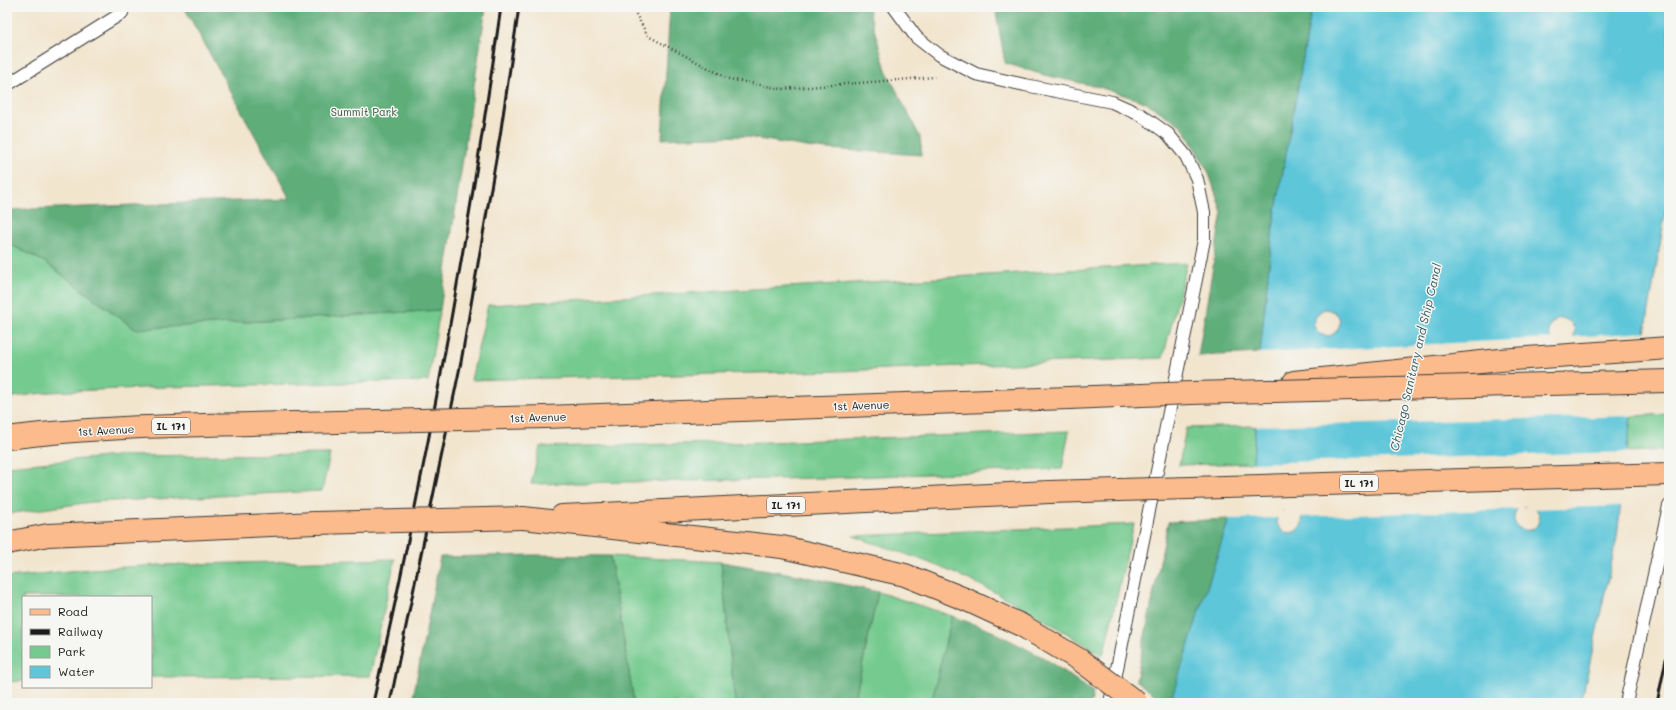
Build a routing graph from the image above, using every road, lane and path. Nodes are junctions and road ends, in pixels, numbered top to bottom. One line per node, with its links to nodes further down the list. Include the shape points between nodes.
1 (118, 7): 5 (lane, via 122,13)
2 (632, 7): 4 (path, via 648,36 729,79 782,88)
3 (894, 7): 14 (lane, via 916,37 939,55 976,74 1112,102 1141,115 1168,134 1186,156 1197,179 1204,212 1204,240)
4 (937, 77)
5 (7, 85)
6 (1669, 348): 8 (main road, bridge, via 1500,360)
7 (1669, 381): 8 (main road, IL 171, bridge)
8 (1191, 393): 9 (main road, 1st Avenue / IL 171, bridge, via 159,427 74,431)
9 (7, 438)
10 (1669, 474): 12 (main road, IL 171, bridge, via 1049,492)
11 (1669, 506): 16 (lane)
12 (523, 518): 13 (main road, IL 171, bridge, via 315,523 48,535); 15 (main road, bridge, via 782,547 905,575 1021,625 1080,660)
13 (7, 543)
14 (1110, 703)
15 (1137, 703)
16 (1626, 703)

